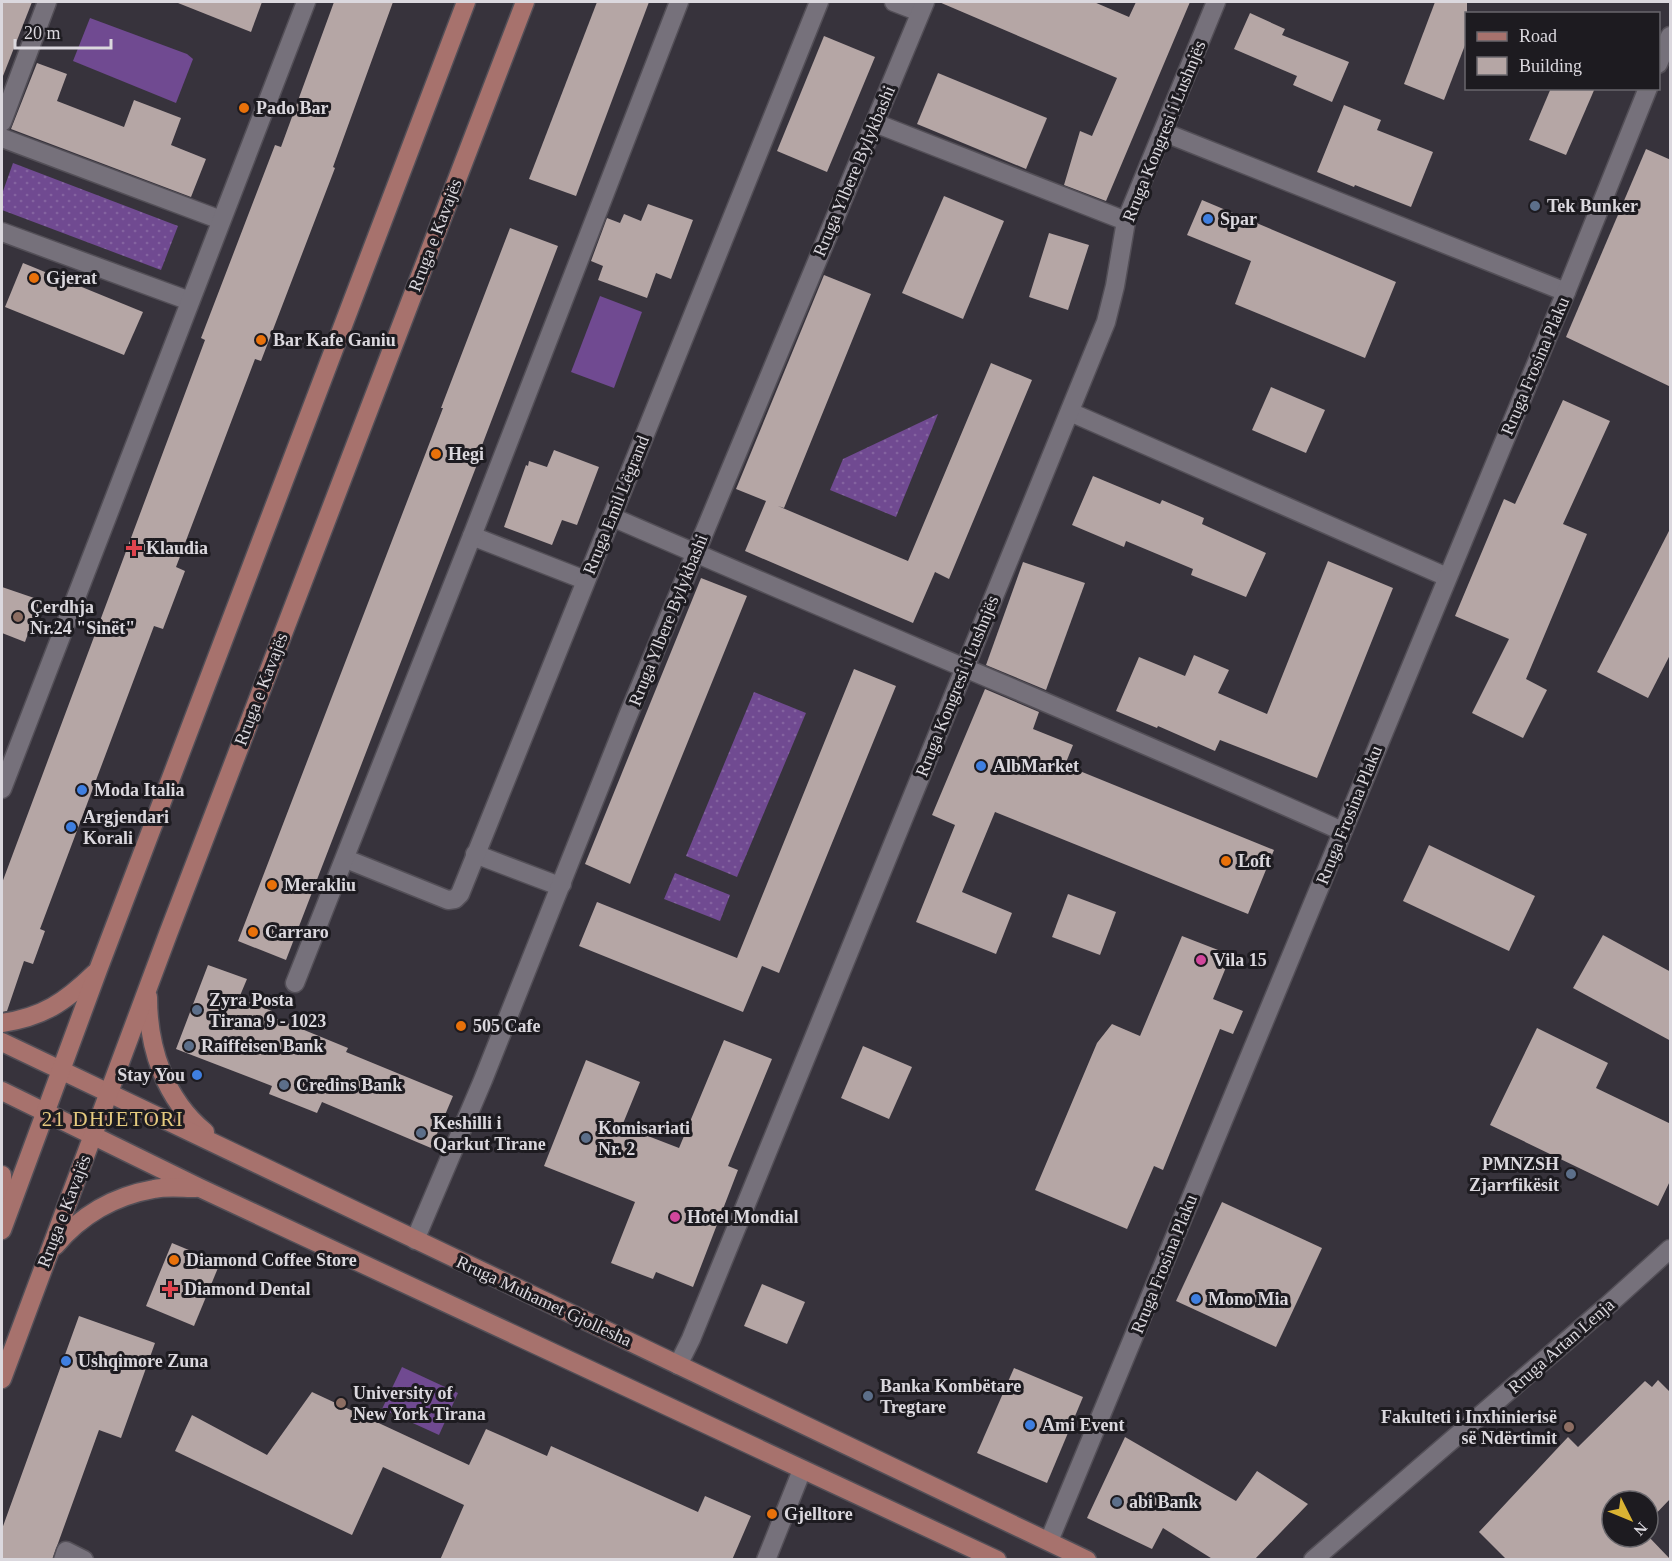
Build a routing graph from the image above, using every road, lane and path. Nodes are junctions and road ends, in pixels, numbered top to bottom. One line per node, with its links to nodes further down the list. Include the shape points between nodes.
1 (47, 2): 13 (street)
2 (306, 2): 17 (street)
3 (466, 2): 34 (main road)
4 (525, 2): 36 (main road, Rruga e Kavajës)
5 (679, 2): 24 (street)
6 (819, 2): 23 (street, Rruga Emil Lëgrand)
7 (894, 2): 9 (street)
8 (1216, 2): 15 (street, Rruga Kongresi i Lushnjës)
9 (922, 7): 14 (street, Rruga Ylbere Bylykbashi)
10 (1671, 36): 11 (street)
11 (1660, 62)
12 (1647, 90): 20 (street, Rruga Frosina Plaku)
13 (2, 122)
14 (875, 123): 18 (street); 25 (street, Rruga Ylbere Bylykbashi)
15 (1163, 132): 18 (street, Rruga Kongresi i Lushnjës); 20 (street)
16 (2, 138): 17 (street)
17 (221, 220): 21 (street)
18 (1126, 221): 22 (street, Rruga Kongresi i Lushnjës, via 1106,322)
19 (2, 232): 21 (street)
20 (1566, 292): 26 (street, Rruga Frosina Plaku)
21 (190, 301): 29 (street)
22 (1070, 412): 26 (street); 28 (street, Rruga Kongresi i Lushnjës)
23 (612, 517): 25 (street); 27 (street, Rruga Emil Lëgrand)
24 (472, 536): 27 (street); 32 (street)
25 (695, 553): 28 (street); 33 (street, Rruga Ylbere Bylykbashi)
26 (1447, 577): 30 (street, Rruga Frosina Plaku)
27 (585, 580): 31 (street, Rruga Emil Lëgrand)
28 (964, 669): 30 (street); 51 (street, Rruga Kongresi i Lushnjës)
29 (2, 789)
30 (1342, 831): 54 (street, Rruga Frosina Plaku)
31 (475, 854): 32 (street, Rruga Emil Lëgrand, via 460,894 448,900); 33 (street)
32 (346, 859): 35 (street)
33 (562, 884): 48 (street, Rruga Ylbere Bylykbashi)
34 (98, 970): 37 (main road, via 59,1004 18,1021); 39 (main road)
35 (295, 984)
36 (148, 986): 41 (main road, Rruga e Kavajës); 44 (main road, via 148,1014 159,1067 174,1097 195,1124)
37 (2, 1023)
38 (2, 1042): 39 (main road, Rruga Muhamet Gjollesha)
39 (60, 1070): 41 (main road, Rruga Muhamet Gjollesha); 42 (main road)
40 (2, 1091): 42 (main road)
41 (108, 1093): 43 (main road, Rruga e Kavajës); 44 (main road, Rruga Muhamet Gjollesha)
42 (45, 1112): 43 (main road); 47 (main road)
43 (93, 1135): 46 (main road); 50 (main road, Rruga e Kavajës)
44 (221, 1145): 48 (main road, Rruga Muhamet Gjollesha)
45 (2, 1175): 47 (main road)
46 (200, 1188): 50 (main road, via 155,1188 112,1201 66,1233); 53 (main road)
47 (3, 1226)
48 (415, 1240): 51 (main road, Rruga Muhamet Gjollesha)
49 (1671, 1249): 60 (street, Rruga Artan Lenja)
50 (48, 1254): 52 (main road, Rruga e Kavajës)
51 (678, 1365): 54 (main road, Rruga Muhamet Gjollesha)
52 (2, 1378)
53 (802, 1470): 57 (street); 58 (main road)
54 (1049, 1541): 59 (main road, Rruga Muhamet Gjollesha)
55 (63, 1560): 56 (street, via 66,1551)
56 (84, 1560)
57 (766, 1560)
58 (997, 1560)
59 (1087, 1560)
60 (1313, 1560)

